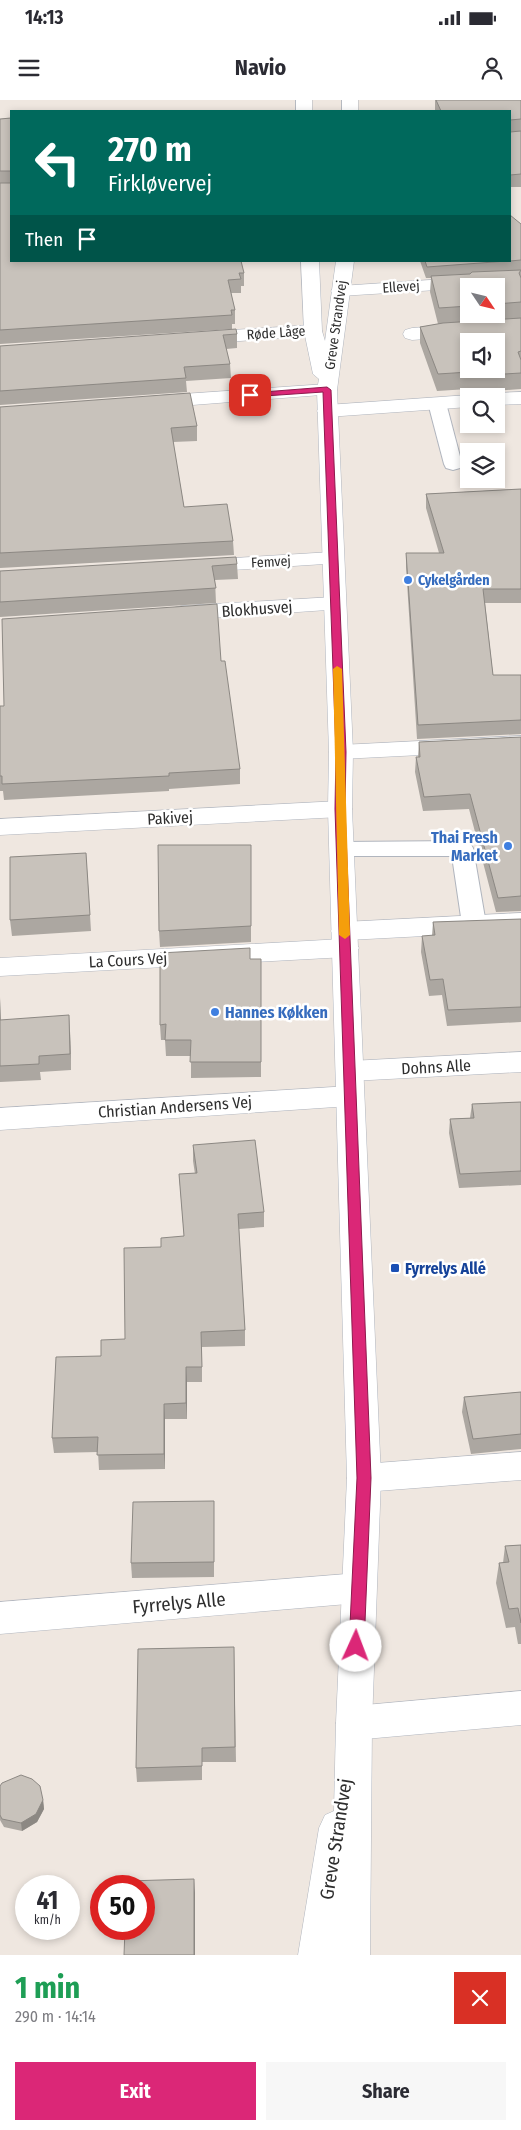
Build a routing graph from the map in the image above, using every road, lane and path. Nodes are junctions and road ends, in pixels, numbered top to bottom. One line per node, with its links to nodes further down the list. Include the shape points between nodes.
1 (310, 262): 6 (street, Greve Strandvej)
2 (345, 262): 4 (street, Greve Strandvej)
3 (521, 280): 4 (street, Ellevej)
4 (340, 291): 11 (street, Greve Strandvej)
5 (521, 326): 7 (street)
6 (313, 331): 8 (street, Røde Låge); 11 (street, Greve Strandvej)
7 (412, 334)
8 (186, 340)
9 (521, 398): 10 (street)
10 (505, 399)
11 (327, 400): 13 (street); 14 (street); 16 (street, Greve Strandvej)
12 (460, 402): 14 (street)
13 (139, 403)
14 (437, 403): 15 (lane)
15 (454, 464)
16 (332, 558): 17 (street, Femvej); 18 (street, Greve Strandvej)
17 (186, 566)
18 (334, 604): 19 (street, Blokhusvej); 21 (street, Greve Strandvej)
19 (157, 615)
20 (521, 743): 21 (street)
21 (341, 752): 22 (street, Greve Strandvej)
22 (340, 809): 23 (street, Pakivej); 24 (street, Greve Strandvej)
23 (0, 827)
24 (341, 850): 26 (lane, via 462,848); 27 (street, Greve Strandvej)
25 (521, 922): 26 (street, La Cours Vej)
26 (474, 924): 27 (street, La Cours Vej)
27 (345, 940): 28 (street, La Cours Vej); 30 (street, Greve Strandvej)
28 (0, 967)
29 (521, 1062): 30 (street, Dohns Alle)
30 (350, 1084): 31 (street, Christian Andersens Vej); 33 (street, Greve Strandvej)
31 (0, 1119)
32 (521, 1466): 33 (street)
33 (364, 1478): 34 (street, Greve Strandvej)
34 (358, 1588): 35 (street, Fyrrelys Alle); 37 (street, Greve Strandvej)
35 (0, 1618)
36 (521, 1708): 37 (street)
37 (354, 1723): 38 (street, Greve Strandvej); 39 (street, Greve Strandvej)
38 (318, 1955)
39 (350, 1955)

